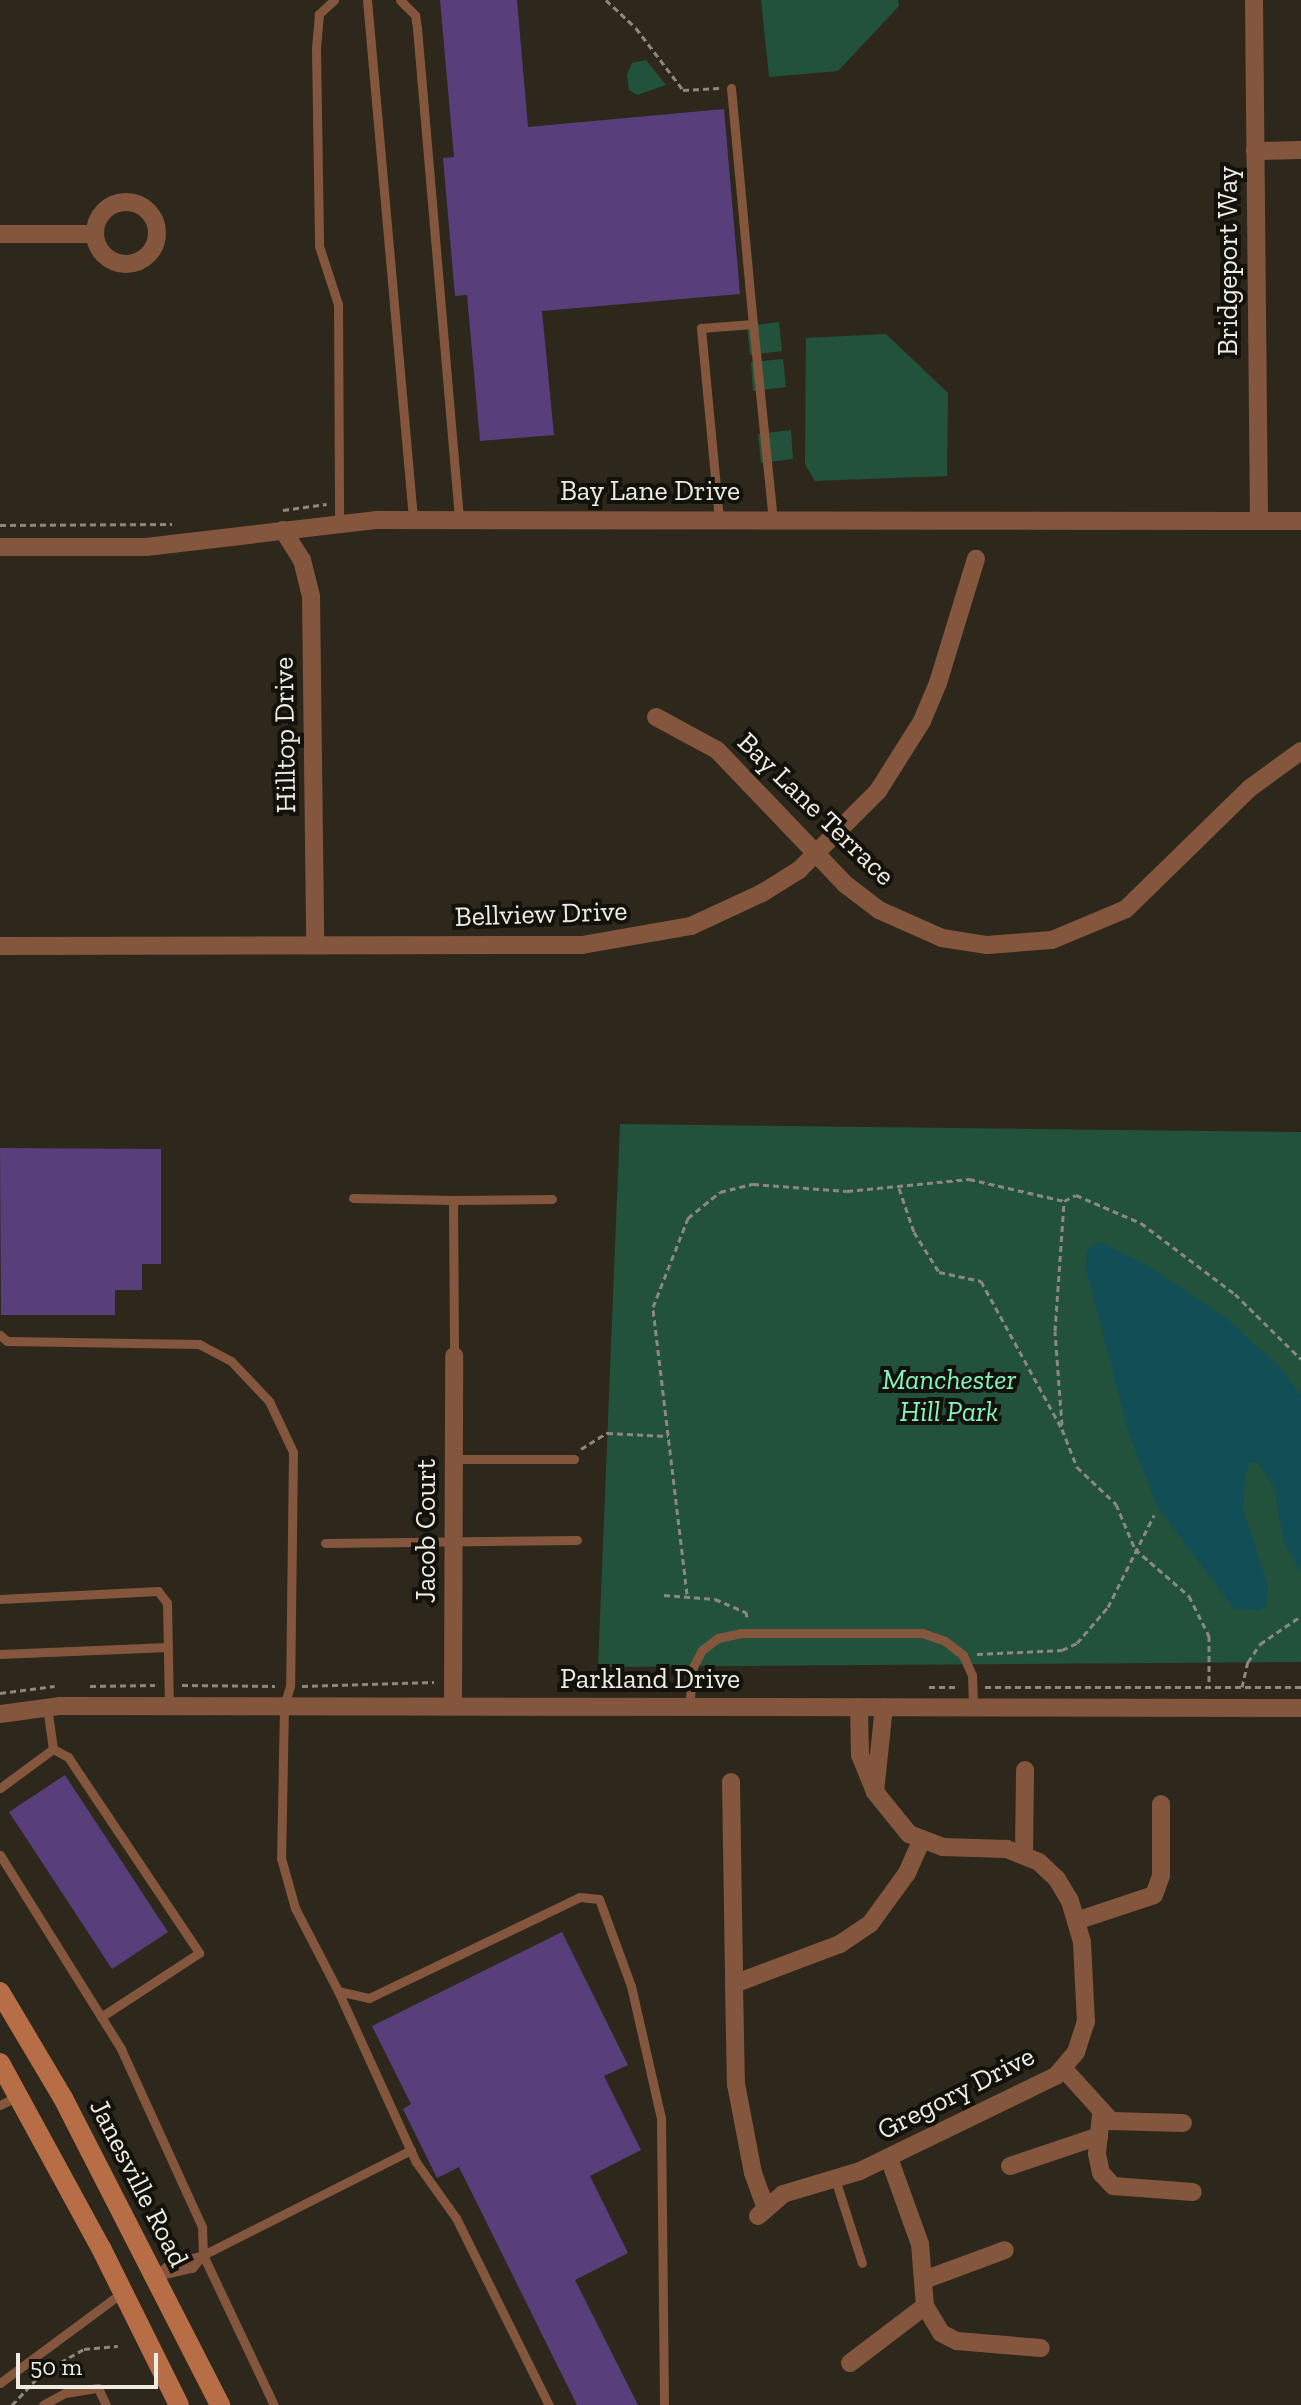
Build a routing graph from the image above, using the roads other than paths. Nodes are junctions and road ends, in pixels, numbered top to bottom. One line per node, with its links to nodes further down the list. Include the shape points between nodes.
1 (320, 0): 7 (lane)
2 (334, 0): 7 (lane)
3 (367, 0): 15 (lane)
4 (400, 0): 8 (lane)
5 (414, 0): 8 (lane)
6 (1254, 0): 11 (street, Bridgeport Way)
7 (319, 14): 21 (lane, via 319,246 338,304)
8 (415, 15): 16 (lane)
9 (731, 88): 14 (lane)
10 (1301, 150): 11 (street)
11 (1255, 151): 19 (street, Bridgeport Way)
12 (0, 234): 13 (street)
13 (95, 234)
14 (753, 324): 17 (lane, via 701,328); 18 (lane)
15 (413, 519): 16 (street, Bay Lane Drive); 21 (street, Bay Lane Drive)
16 (459, 519): 17 (street, Bay Lane Drive)
17 (719, 519): 18 (street, Bay Lane Drive)
18 (773, 520): 19 (street, Bay Lane Drive)
19 (1259, 521): 20 (street, Bay Lane Drive)
20 (1301, 521)
21 (339, 524): 22 (street, Bay Lane Drive)
22 (283, 530): 23 (street, Bay Lane Drive, via 146,547); 28 (street, Hilltop Drive, via 302,560 311,596)
23 (0, 547)
24 (976, 559): 27 (street, Bellview Drive, via 922,721 878,791)
25 (656, 717): 27 (street, Bay Lane Terrace, via 717,750)
26 (1301, 751): 27 (street, Bay Lane Terrace, via 1250,788 1136,902 1091,927 1052,940 987,945 912,928 845,884)
27 (817, 855): 28 (street, Bellview Drive, via 730,910 624,942)
28 (315, 945): 29 (street, Bellview Drive)
29 (0, 946)
30 (353, 1198): 32 (lane)
31 (552, 1199): 32 (lane)
32 (453, 1200): 34 (lane)
33 (0, 1335): 44 (lane, via 7,1341 199,1344 231,1361 269,1401 293,1452 290,1686)
34 (454, 1356): 35 (street, Jacob Court)
35 (454, 1459): 36 (lane); 39 (street, Jacob Court)
36 (574, 1459)
37 (577, 1540): 39 (lane)
38 (325, 1543): 39 (lane)
39 (454, 1543): 45 (street, Jacob Court)
40 (0, 1599): 41 (lane, via 158,1591 167,1603)
41 (168, 1647): 42 (lane); 43 (lane)
42 (0, 1654)
43 (169, 1706): 44 (street, Parkland Drive); 46 (street, Parkland Drive)
44 (284, 1706): 45 (street, Parkland Drive); 64 (lane, via 281,1858 295,1908)
45 (453, 1706): 47 (street, Parkland Drive)
46 (47, 1707): 52 (street, Parkland Drive); 53 (lane)
47 (689, 1707): 48 (street, Parkland Drive); 50 (lane, via 693,1667 702,1650 718,1638 748,1633 922,1633 963,1655 972,1675)
48 (859, 1707): 49 (street, Parkland Drive); 57 (street, via 860,1755)
49 (884, 1707): 50 (street, Parkland Drive); 57 (street)
50 (973, 1707): 51 (street, Parkland Drive)
51 (1301, 1708)
52 (0, 1714)
53 (53, 1749): 56 (lane); 66 (lane, via 68,1757 199,1953)
54 (1025, 1770): 61 (street)
55 (731, 1782): 63 (street)
56 (0, 1788)
57 (875, 1792): 59 (street, via 894,1820)
58 (1161, 1804): 62 (street, via 1161,1876 1154,1895)
59 (921, 1841): 61 (street, Gregory Drive); 63 (street, via 907,1873 870,1924 840,1944)
60 (0, 1855): 66 (lane)
61 (1024, 1855): 62 (street, Gregory Drive, via 1057,1879)
62 (1076, 1921): 68 (street, Gregory Drive, via 1088,2006 1082,2037)
63 (734, 1984): 77 (street, Gregory Drive, via 736,2084 762,2213 783,2194)
64 (338, 1991): 74 (lane); 95 (lane, via 369,1998 580,1897 599,1899 631,1986 661,2118)
65 (0, 1992): 82 (main road, Janesville Road, via 63,2098)
66 (101, 2017): 80 (lane, via 121,2049 202,2227)
67 (0, 2063): 69 (main road)
68 (1063, 2068): 71 (street); 75 (street, Gregory Drive, via 1012,2101)
69 (19, 2095): 70 (lane); 84 (main road)
70 (0, 2105)
71 (1101, 2115): 72 (street, via 1111,2121); 73 (street)
72 (1183, 2123)
73 (1099, 2136): 76 (street); 78 (street, via 1101,2173 1113,2186)
74 (411, 2150): 80 (lane); 94 (lane, via 456,2218)
75 (889, 2158): 77 (street, Gregory Drive); 83 (street, via 920,2244)
76 (1010, 2166)
77 (835, 2179): 81 (lane)
78 (1193, 2192)
79 (1005, 2250): 83 (street)
80 (203, 2255): 82 (lane, via 192,2268); 93 (lane)
81 (862, 2263)
82 (156, 2276): 84 (main road); 92 (main road, Janesville Road)
83 (924, 2280): 85 (street)
84 (124, 2292): 88 (lane); 91 (main road)
85 (925, 2306): 86 (street, via 941,2333 957,2341); 87 (street)
86 (1041, 2348)
87 (850, 2363)
88 (0, 2383)
89 (43, 2405): 90 (lane, via 65,2393 98,2388)
90 (106, 2405)
91 (179, 2405)
92 (220, 2405)
93 (274, 2405)
94 (549, 2405)
95 (664, 2405)

